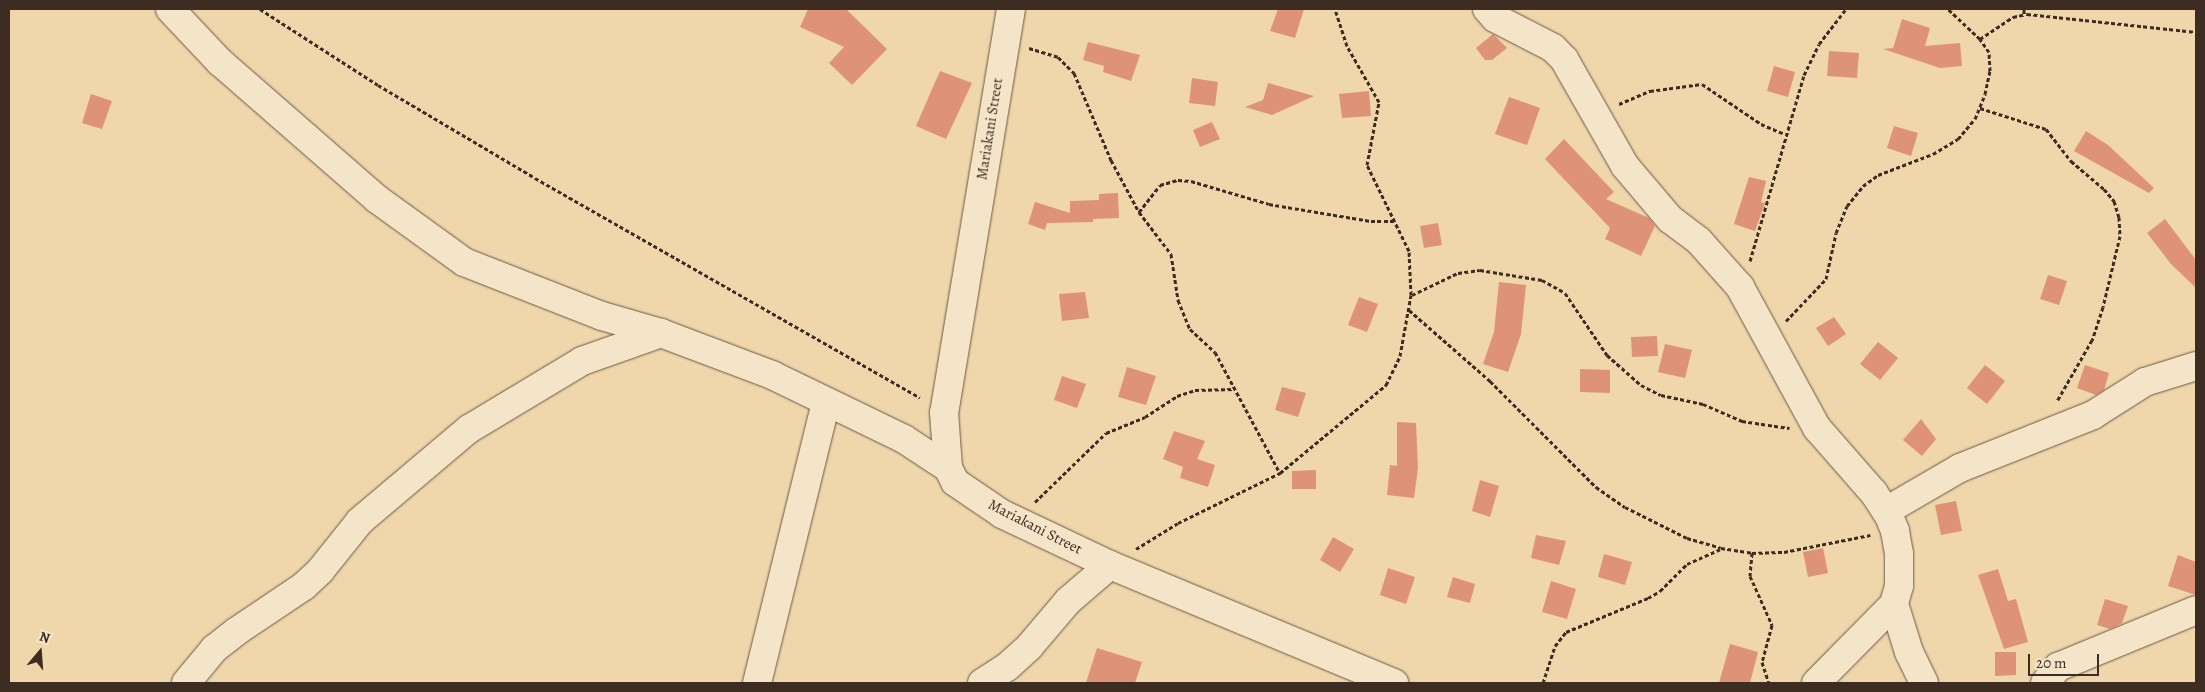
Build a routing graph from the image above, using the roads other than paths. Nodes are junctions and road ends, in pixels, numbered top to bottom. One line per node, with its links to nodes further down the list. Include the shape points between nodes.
1 (170, 9): 4 (street, via 220,62 377,199 464,262 602,316)
2 (1011, 9): 7 (street, Mariakani Street, via 944,412)
3 (1487, 9): 8 (street, via 1495,18 1553,48 1564,59 1625,166 1651,200 1699,240 1740,287 1817,428 1874,493)
4 (661, 332): 6 (street, via 772,375); 12 (street, via 582,361 468,429 360,521 304,586 237,630 214,649)
5 (2196, 366): 8 (street, via 2145,382 2093,415 2042,433 1937,479)
6 (826, 402): 7 (street, via 904,439); 13 (street)
7 (948, 468): 9 (street, Mariakani Street, via 956,482 1012,518)
8 (1890, 521): 10 (street, via 1899,586)
9 (1110, 565): 14 (street, via 1068,601 1014,660); 15 (street, Mariakani Street)
10 (1894, 604): 16 (street); 17 (street, via 1909,652)
11 (2196, 610): 18 (street, via 2065,663 2050,672)
12 (186, 683)
13 (757, 683)
14 (982, 683)
15 (1394, 683)
16 (1816, 683)
17 (1924, 683)
18 (2046, 683)

